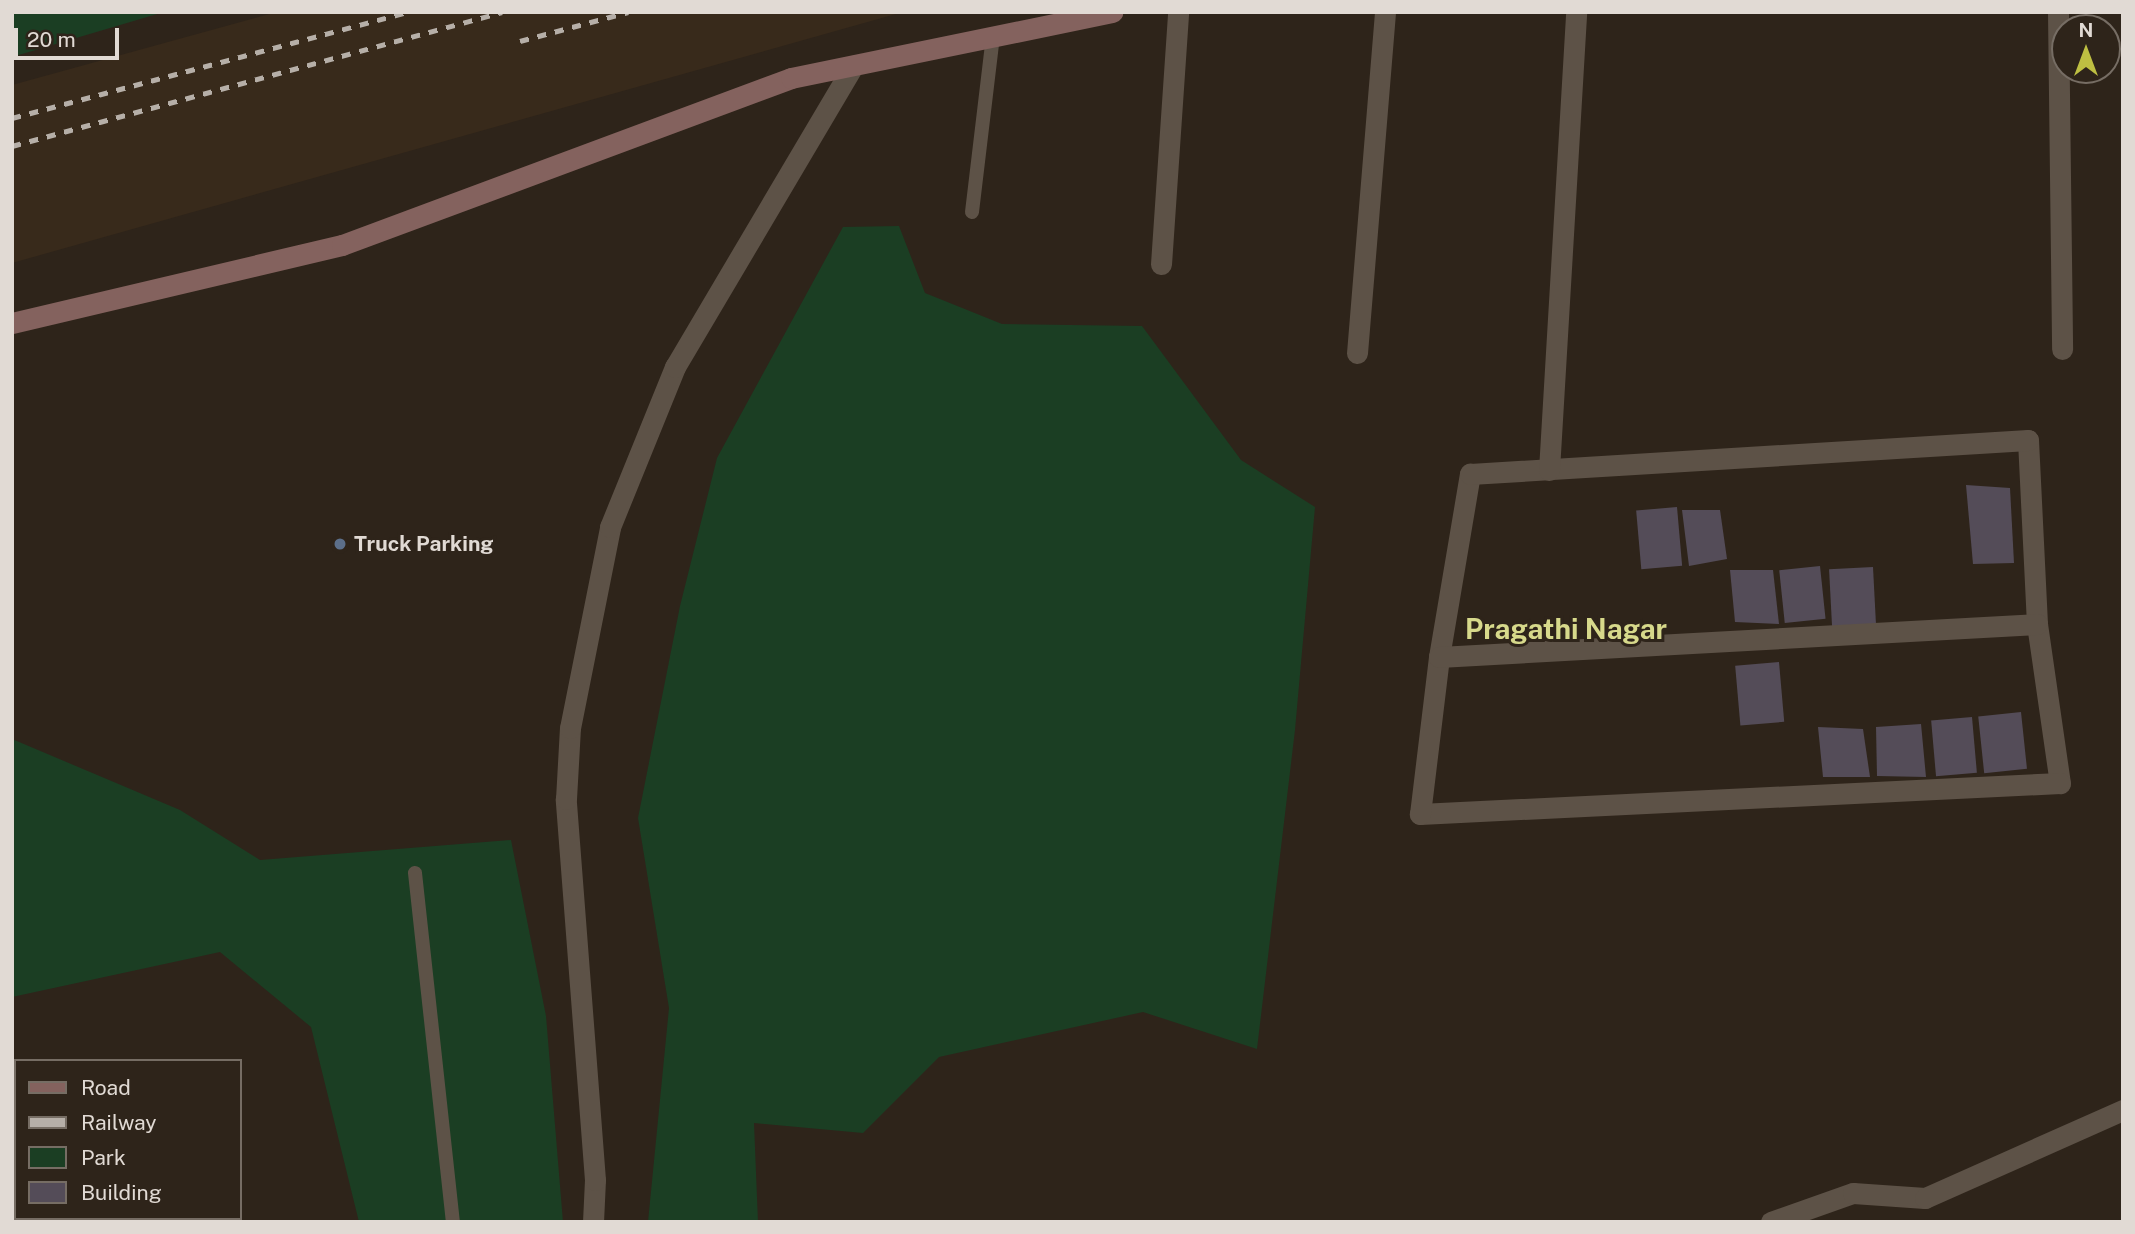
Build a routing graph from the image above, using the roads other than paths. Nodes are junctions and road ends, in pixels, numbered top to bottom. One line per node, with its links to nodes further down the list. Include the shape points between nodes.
1 (1112, 12): 6 (street)
2 (1178, 12): 9 (street)
3 (1385, 12): 12 (street)
4 (1576, 12): 13 (street)
5 (2057, 12): 11 (street)
6 (993, 37): 7 (street); 8 (lane)
7 (853, 66): 10 (street, via 791,78 342,245); 19 (street, via 674,367 610,527 570,728 566,799 594,1180)
8 (972, 212)
9 (1161, 264)
10 (12, 323)
11 (2062, 349)
12 (1357, 353)
13 (1549, 470): 14 (street, via 2028,439); 15 (street, via 1470,474)
14 (2038, 624): 15 (street); 15 (street, via 2060,783 1420,814)
15 (1439, 657)
16 (415, 873): 18 (lane)
17 (2123, 1110): 20 (street, via 1924,1198 1853,1193)
18 (453, 1222)
19 (593, 1222)
20 (1771, 1222)

